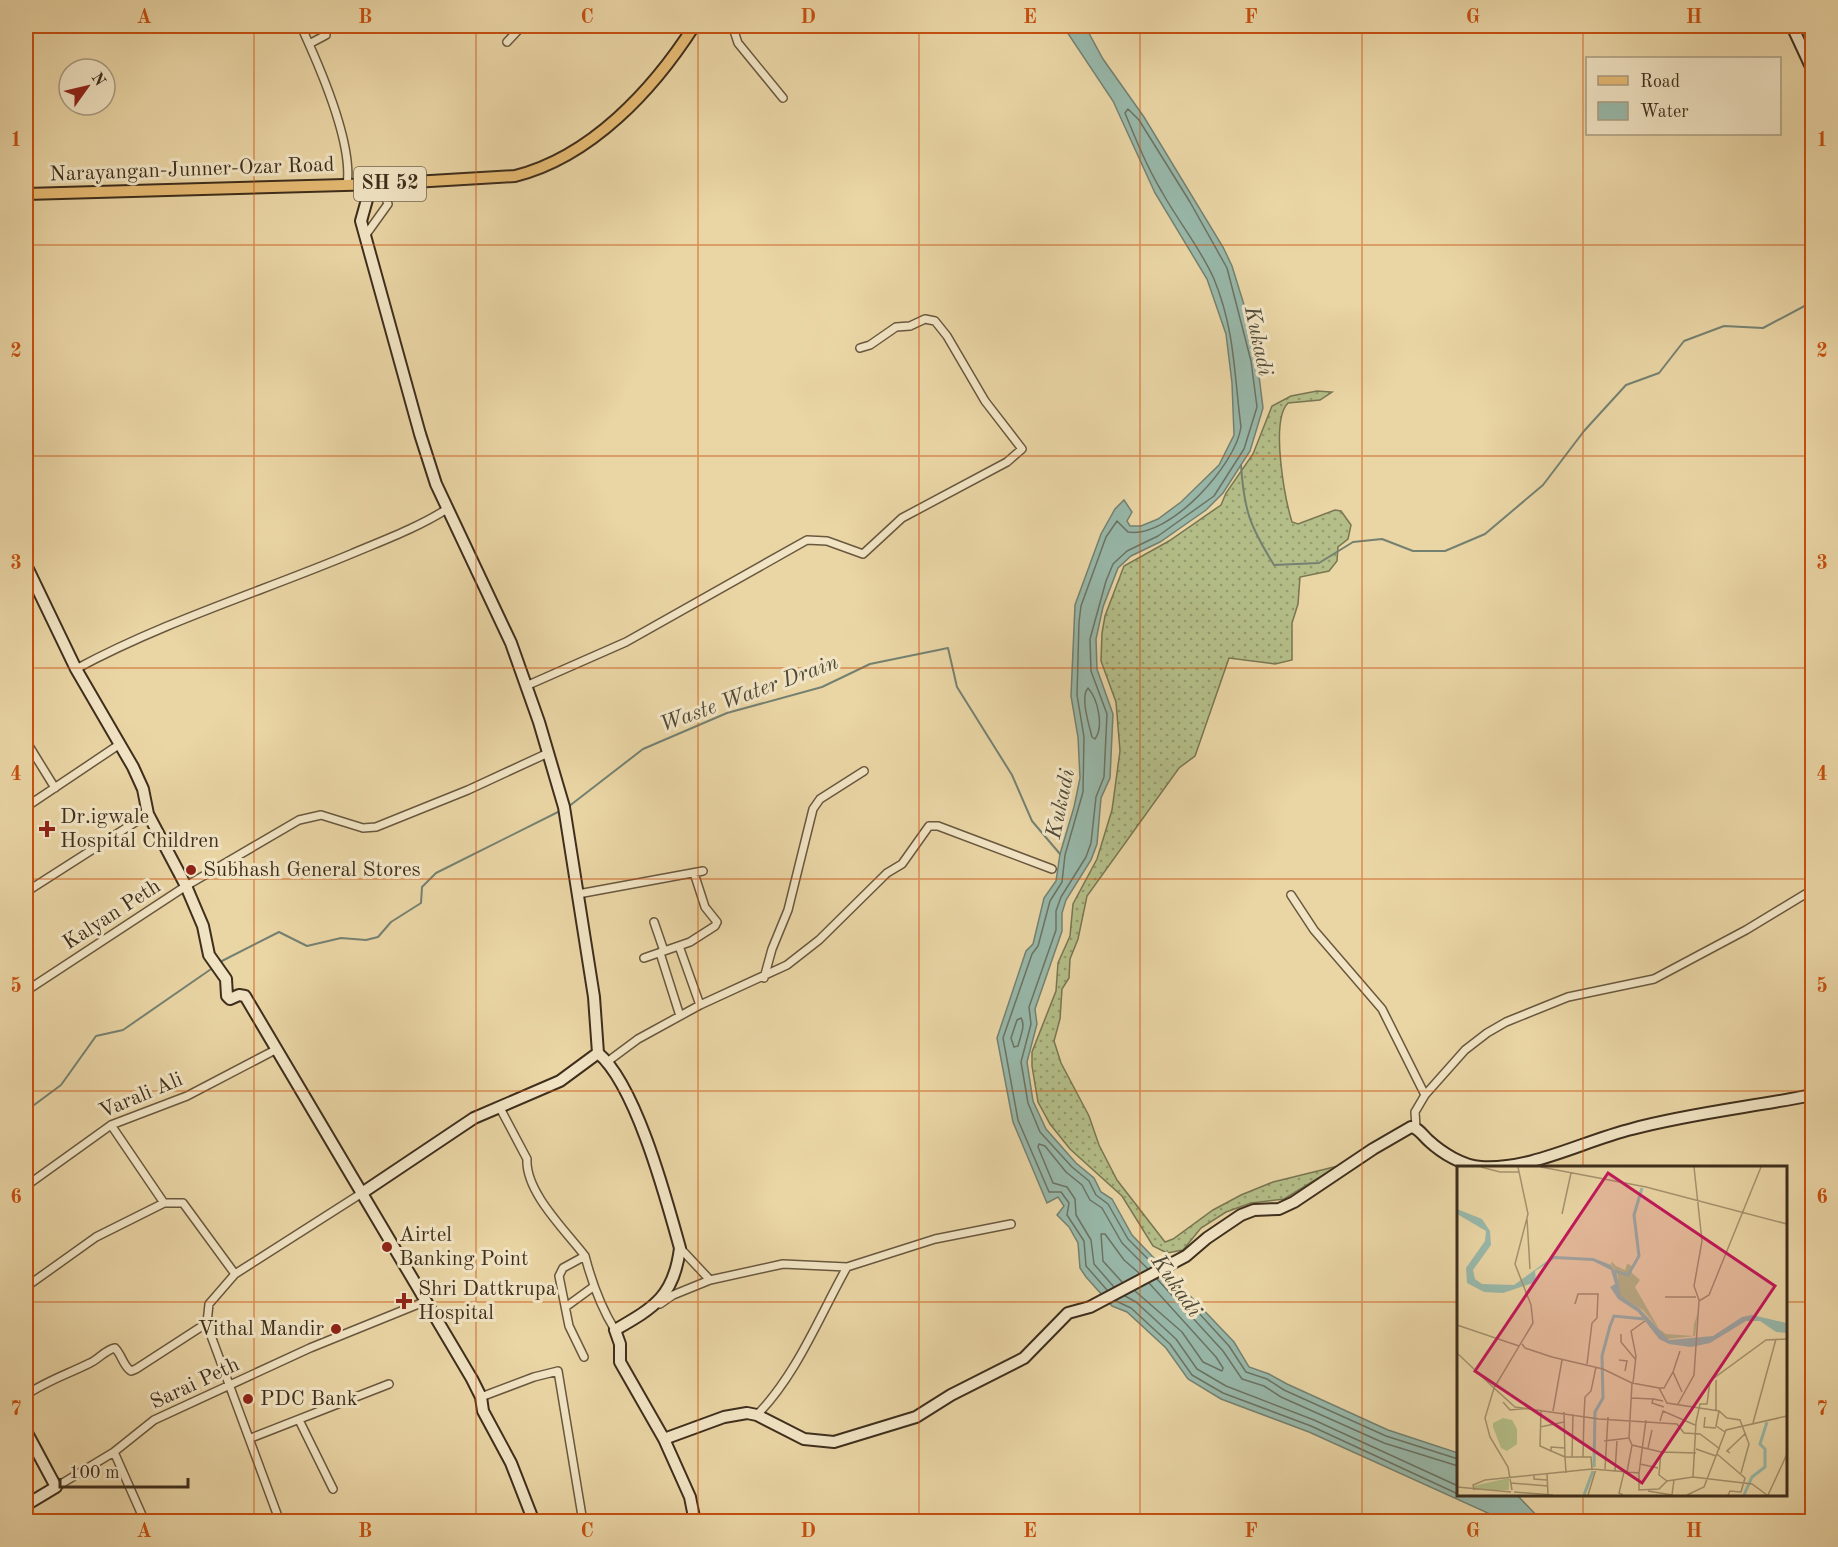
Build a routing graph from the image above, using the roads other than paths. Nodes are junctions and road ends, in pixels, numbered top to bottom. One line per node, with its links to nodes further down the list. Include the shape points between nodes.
1 (301, 26): 8 (street)
2 (324, 26): 8 (street, via 326,35)
3 (522, 26): 7 (street)
4 (694, 26): 11 (main road, Narayangan-Junner-Ozar Road / SH 52, via 660,74 628,108 557,161 515,176)
5 (737, 26): 10 (street, via 738,43)
6 (1792, 26): 9 (street)
7 (507, 42)
8 (309, 44): 12 (street, via 324,78 347,159)
9 (1812, 69)
10 (783, 98)
11 (380, 184): 12 (main road, Narayangan-Junner-Ozar Road / SH 52); 14 (street, via 368,196 363,209); 14 (street, via 388,204)
12 (347, 185): 13 (main road, Narayangan-Junner-Ozar Road / SH 52)
13 (26, 194)
14 (365, 236): 16 (street, via 420,434)
15 (860, 348): 21 (street, via 896,327 925,319 935,321 985,401 1022,449 1007,462 902,518 868,552 857,553 827,541 807,540 626,642)
16 (447, 509): 20 (street, via 402,533 125,642); 21 (street, via 511,643)
17 (26, 565): 18 (street)
18 (36, 586): 19 (street); 20 (street)
19 (26, 592)
20 (76, 669): 23 (street)
21 (526, 686): 24 (street)
22 (26, 741): 26 (street)
23 (120, 744): 26 (street); 28 (street, via 143,789)
24 (548, 753): 32 (street, Kalyan Peth, via 376,827 363,828 312,815); 35 (street, via 564,807)
25 (864, 771): 41 (street, via 820,800 813,809 788,910)
26 (55, 788): 27 (street)
27 (26, 807)
28 (148, 814): 32 (street); 34 (street)
29 (1052, 869): 41 (street, via 929,826 902,864 887,873 819,940)
30 (704, 871): 31 (street)
31 (694, 873): 35 (street); 38 (street, via 705,907 717,922)
32 (186, 886): 42 (street, Kalyan Peth); 45 (street, via 203,926 209,955 226,979 227,996 245,996)
33 (1812, 890): 48 (street, via 1654,979 1568,997 1506,1022 1465,1050)
34 (26, 892)
35 (578, 894): 46 (street, via 594,997)
36 (1291, 895): 48 (street, via 1314,930 1382,1009)
37 (654, 922): 39 (street)
38 (679, 946): 39 (street); 43 (street)
39 (662, 952): 40 (street); 44 (street)
40 (644, 958)
41 (764, 978): 43 (street)
42 (26, 991)
43 (700, 1005): 44 (street)
44 (680, 1016): 47 (street)
45 (277, 1049): 51 (street, Varali Ali, via 187,1096); 56 (street)
46 (597, 1053): 47 (street); 50 (street, via 560,1081)
47 (607, 1062): 59 (street, via 640,1123)
48 (1425, 1095): 52 (street, via 1415,1112)
49 (1812, 1095): 54 (street, via 1633,1128 1530,1161)
50 (500, 1108): 56 (street, via 474,1118); 60 (street, via 527,1159 527,1168 545,1207)
51 (111, 1125): 55 (street, Varali Ali); 57 (street)
52 (1416, 1128): 53 (street, via 1430,1142); 76 (street, via 1406,1129 1373,1149 1294,1202 1280,1209 1241,1215 1186,1256 1090,1307 1062,1317 1024,1358 907,1420 820,1443)
53 (1475, 1166)
54 (1502, 1166)
55 (26, 1186)
56 (362, 1193): 62 (street); 66 (street)
57 (164, 1203): 62 (street, via 183,1203); 64 (street, via 96,1237)
58 (1011, 1224): 61 (street, via 935,1239)
59 (680, 1248): 63 (street); 68 (street, via 678,1268)
60 (585, 1256): 65 (street); 67 (street, via 560,1271)
61 (847, 1267): 63 (street, via 783,1264); 76 (street, via 791,1370)
62 (236, 1274): 69 (street, via 212,1297)
63 (710, 1280): 68 (street, via 673,1294)
64 (26, 1287)
65 (593, 1287): 67 (street); 70 (street)
66 (426, 1301): 73 (street, Sarai Peth); 75 (street)
67 (567, 1306): 71 (street, via 569,1326)
68 (653, 1309): 70 (street)
69 (207, 1323): 73 (street); 74 (street, via 131,1371 115,1348 109,1349 92,1363 63,1373)
70 (615, 1330): 80 (street, via 620,1362)
71 (584, 1357)
72 (389, 1384): 77 (street)
73 (232, 1385): 79 (street); 81 (street, Sarai Peth, via 154,1420)
74 (26, 1395)
75 (481, 1397): 87 (street, via 483,1412 511,1463); 88 (street, via 558,1371)
76 (757, 1415): 80 (street, via 724,1417)
77 (298, 1420): 79 (street); 83 (street)
78 (26, 1431): 82 (street)
79 (251, 1438): 86 (street)
80 (664, 1439): 89 (street, via 690,1497)
81 (114, 1452): 82 (street, Sarai Peth); 85 (street)
82 (56, 1487): 84 (street)
83 (333, 1490)
84 (26, 1505)
85 (145, 1521)
86 (280, 1521)
87 (534, 1521)
88 (583, 1521)
89 (695, 1521)

